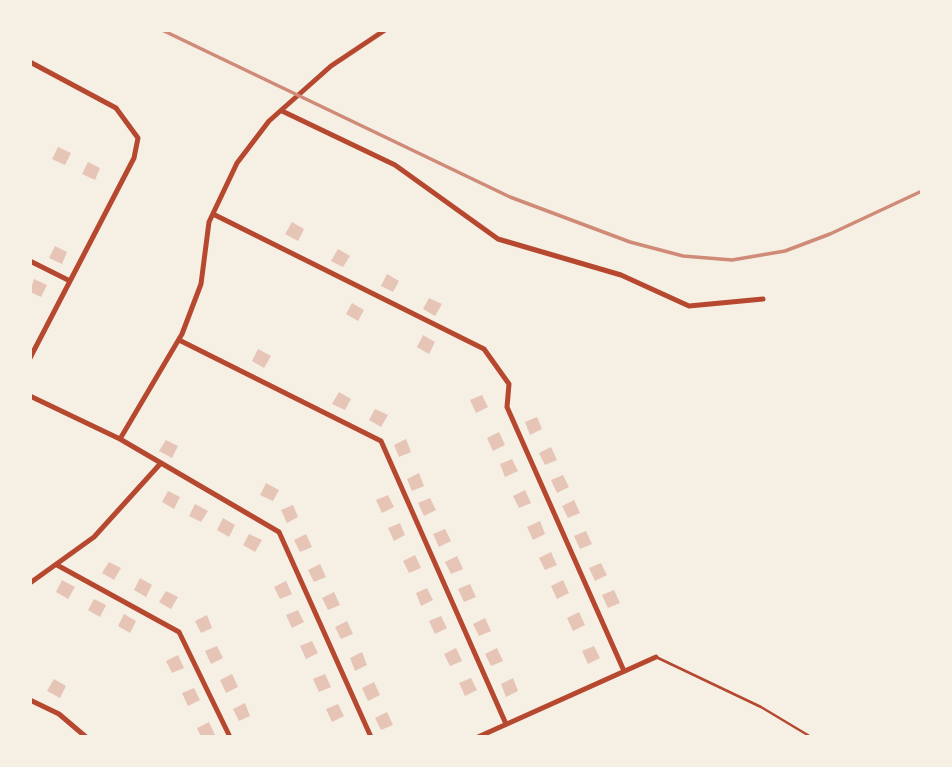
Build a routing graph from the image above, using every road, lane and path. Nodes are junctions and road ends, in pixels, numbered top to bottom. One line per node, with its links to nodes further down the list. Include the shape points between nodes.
1 (385, 30): 3 (street, via 331,66)
2 (30, 62): 6 (street, via 116,108 138,138 134,158)
3 (282, 111): 4 (street, via 237,163); 7 (street, via 395,164 498,239 621,275 689,306)
4 (213, 214): 8 (street, via 201,284); 16 (street, via 484,349 509,384 507,407)
5 (30, 261): 6 (street)
6 (70, 281): 9 (street)
7 (763, 299)
8 (179, 340): 11 (street); 18 (street, via 381,441)
9 (30, 358)
10 (30, 396): 11 (street)
11 (120, 439): 12 (street)
12 (161, 463): 13 (street, via 94,537); 21 (street, via 279,532)
13 (57, 565): 14 (street); 20 (street, via 179,632)
14 (30, 583)
15 (656, 657): 16 (street); 23 (lane, via 761,707)
16 (624, 671): 18 (street)
17 (30, 700): 19 (street, via 59,714)
18 (506, 724): 22 (street)
19 (86, 737)
20 (230, 737)
21 (371, 737)
22 (478, 737)
23 (811, 737)

